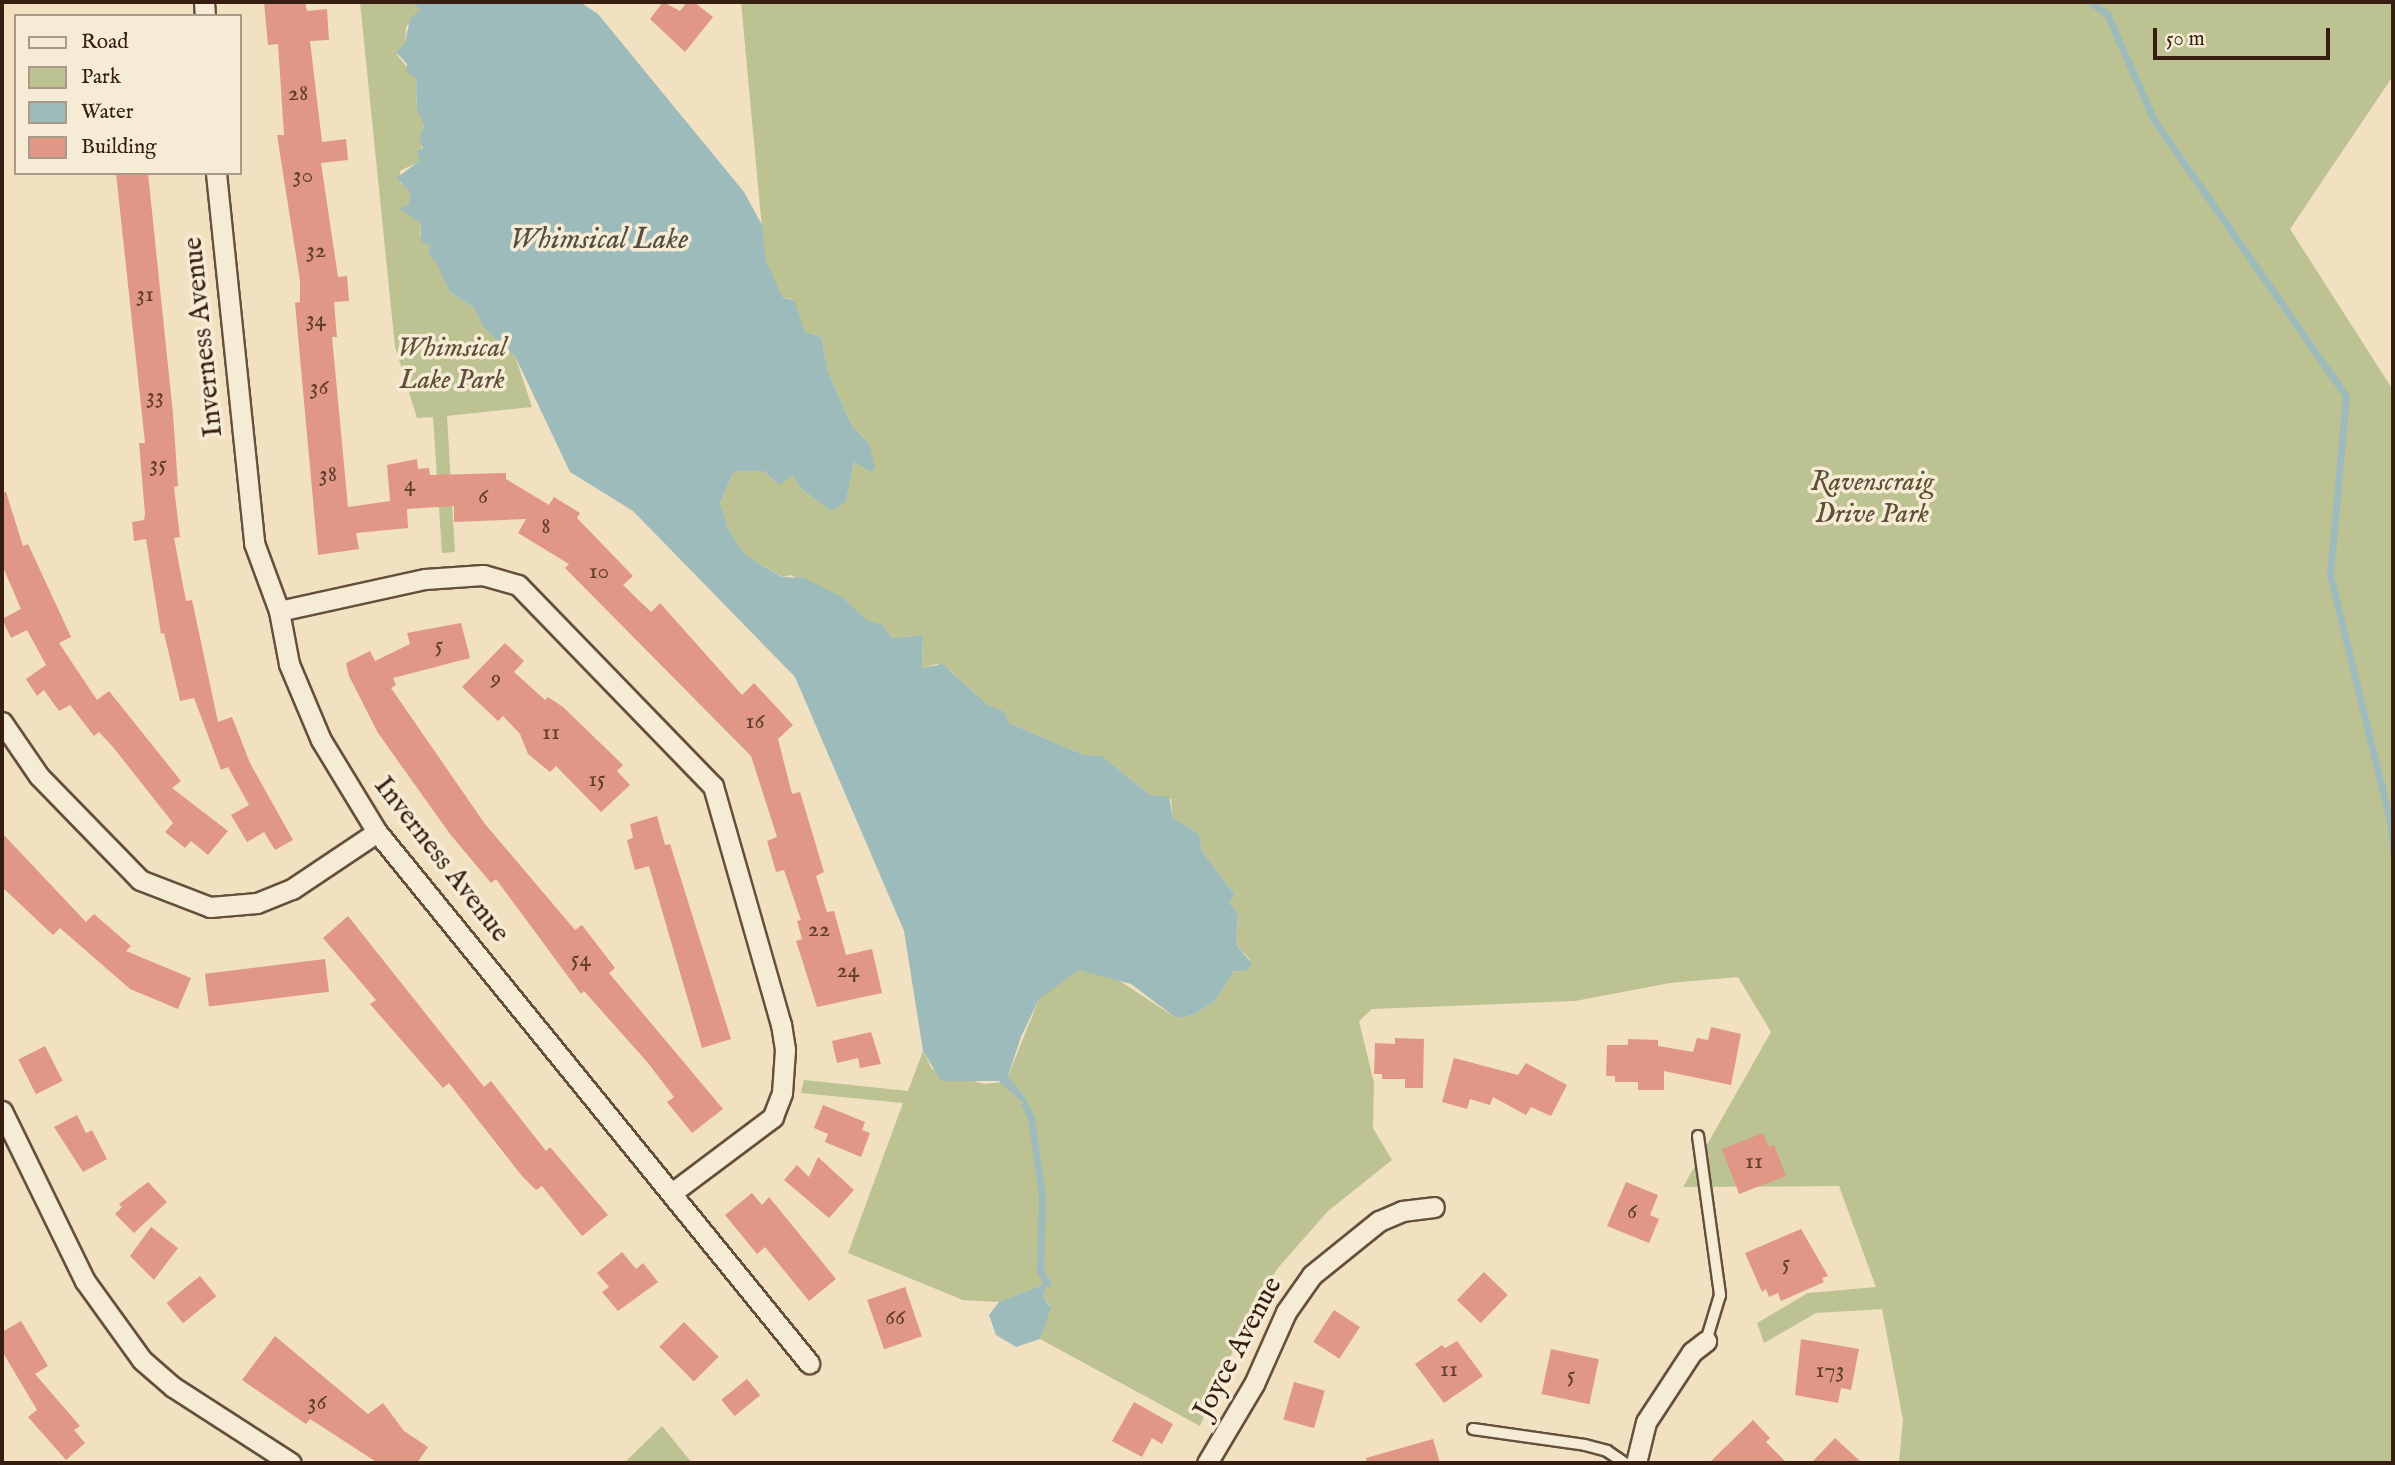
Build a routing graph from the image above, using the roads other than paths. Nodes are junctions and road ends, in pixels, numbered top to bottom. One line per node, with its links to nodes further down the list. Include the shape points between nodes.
1 (216, 175): 2 (street, Inverness Avenue, via 254,543)
2 (279, 611): 4 (street, Inverness Avenue, via 289,664 321,740); 7 (street, via 425,579 483,575 518,585 713,786 781,1024 785,1050 782,1093 773,1117)
3 (2, 722): 4 (street, via 38,776 140,880 210,907 257,903 292,889)
4 (377, 832): 7 (street, Inverness Avenue)
5 (2, 1111): 12 (street, via 85,1281 142,1360 173,1387)
6 (1698, 1136): 9 (lane, via 1720,1295)
7 (673, 1192): 10 (street, Inverness Avenue)
8 (1434, 1208): 13 (street, Joyce Avenue, via 1402,1211 1379,1221 1312,1275 1286,1312 1254,1384)
9 (1706, 1342): 15 (street, via 1692,1352 1647,1422)
10 (809, 1363)
11 (1473, 1429): 14 (lane, via 1585,1445 1607,1451)
12 (291, 1463)
13 (1207, 1463)
14 (1625, 1463)
15 (1636, 1463)

